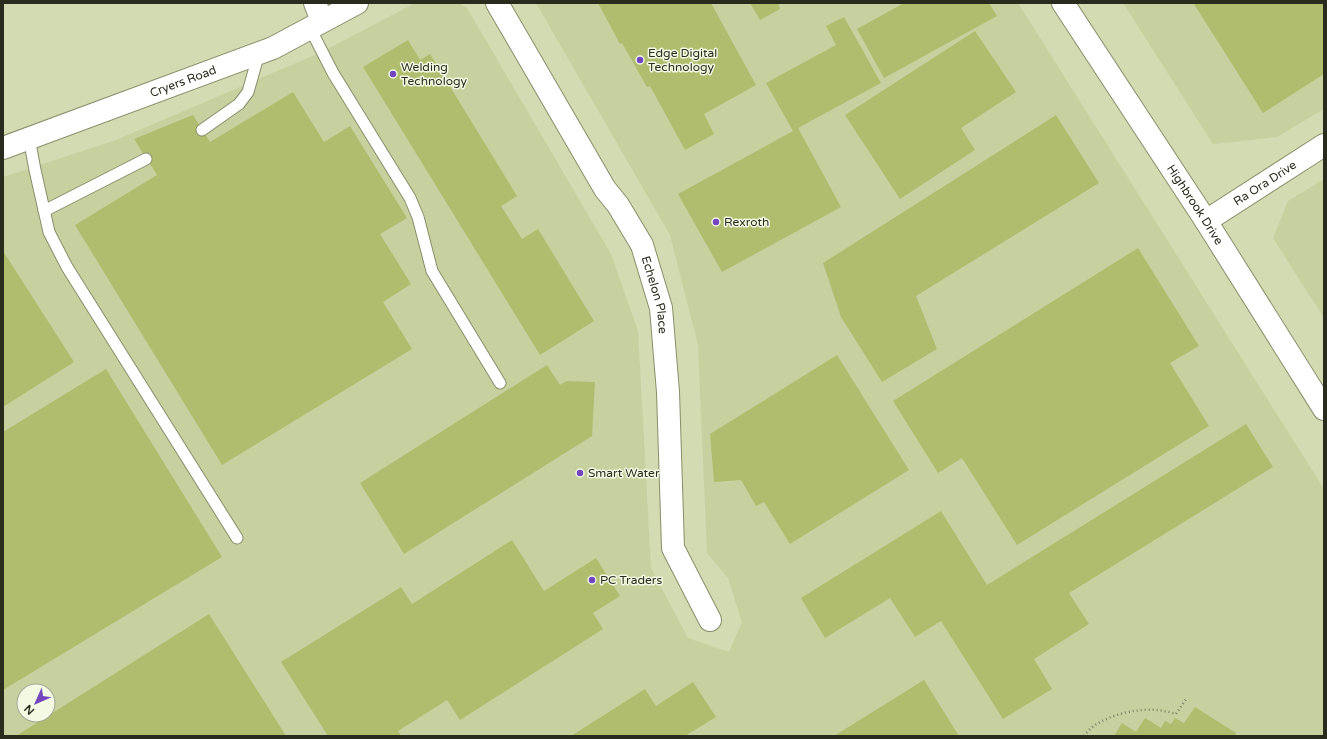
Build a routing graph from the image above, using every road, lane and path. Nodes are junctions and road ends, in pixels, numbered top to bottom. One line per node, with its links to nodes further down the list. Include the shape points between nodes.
1 (357, 3): 4 (main road, Cryers Road)
2 (497, 3): 16 (main road, Echelon Place, via 605,189 618,205 642,245 662,308 668,392 673,548)
3 (1063, 3): 12 (main road, Highbrook Drive)
4 (316, 17): 5 (main road, Cryers Road, via 273,48); 13 (lane, via 333,72 410,198 418,217 432,271)
5 (260, 53): 6 (lane, via 248,92 239,104); 7 (main road, Cryers Road)
6 (202, 130)
7 (30, 138): 9 (main road, Cryers Road); 11 (lane)
8 (1324, 146): 12 (main road, Ra Ora Drive)
9 (3, 148)
10 (146, 159): 11 (lane)
11 (44, 211): 15 (lane, via 49,232 67,267)
12 (1206, 221): 14 (main road, Highbrook Drive)
13 (500, 383)
14 (1324, 409)
15 (237, 538)
16 (710, 620)
17 (1186, 699): 18 (path, via 1176,714 1155,710 1125,713 1108,718)
18 (1084, 736)

